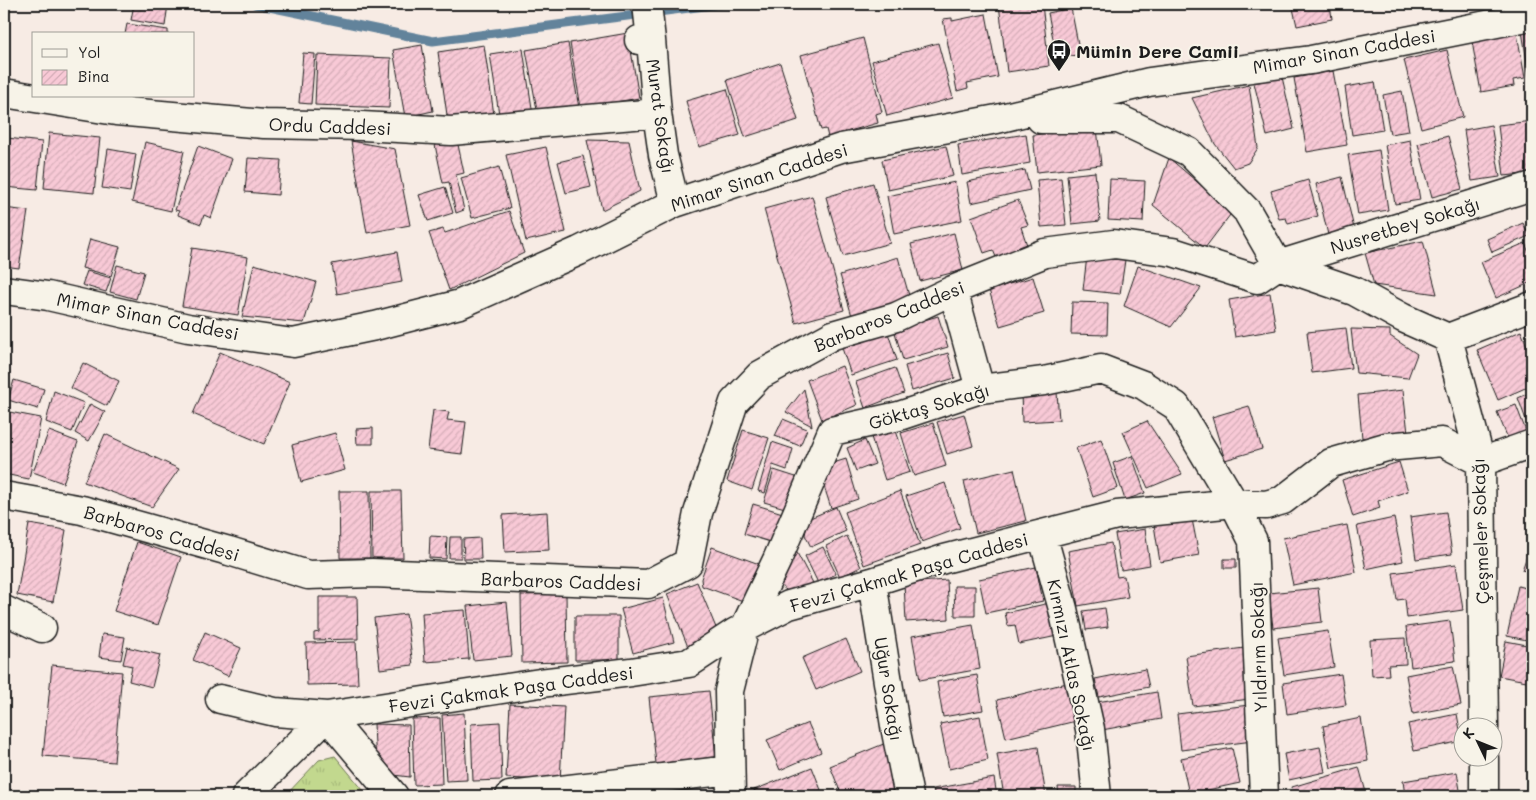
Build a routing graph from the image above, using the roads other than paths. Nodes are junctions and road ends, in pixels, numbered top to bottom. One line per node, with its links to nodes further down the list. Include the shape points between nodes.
1 (648, 4): 6 (street, Murat Sokağı, via 645,40)
2 (1532, 16): 7 (street, Mimar Sinan Caddesi, via 1311,60 1149,82)
3 (4, 93): 4 (street, Ordu Caddesi)
4 (32, 98)
5 (35, 98): 6 (street, Ordu Caddesi, via 116,111 264,124 451,131)
6 (658, 113): 9 (street, Murat Sokağı, via 663,155)
7 (997, 119): 9 (street, Mimar Sinan Caddesi, via 841,148); 10 (street, via 1119,119 1189,152 1247,211)
8 (1532, 186): 10 (street, Nusretbey Sokağı)
9 (675, 202): 11 (street, Mimar Sinan Caddesi, via 579,251 460,304 293,343 188,328 48,296)
10 (1278, 265): 12 (street, Barbaros Caddesi, via 1257,279 1173,252 1114,244 1045,253); 14 (street, via 1354,292)
11 (4, 290)
12 (952, 290): 15 (street); 18 (street, Barbaros Caddesi, via 896,317 833,335 760,374 734,402 698,513 688,564 648,584 372,573 308,575 82,510)
13 (1532, 306): 14 (street)
14 (1448, 338): 17 (street, Çeşmeler Sokağı)
15 (980, 389): 19 (street, Göktaş Sokağı, via 1044,381 1101,368 1143,385 1176,406); 23 (street, Göktaş Sokağı, via 899,416 832,432 778,560)
16 (1532, 444): 17 (street)
17 (1481, 462): 19 (street, Fevzi Çakmak Paşa Caddesi, via 1442,442 1386,447 1331,463 1283,500 1266,504); 27 (street, Çeşmeler Sokağı)
18 (4, 496)
19 (1234, 503): 20 (street, Fevzi Çakmak Paşa Caddesi, via 1118,515); 36 (street, Yıldırım Sokağı, via 1254,541)
20 (1042, 534): 21 (street, Fevzi Çakmak Paşa Caddesi, via 944,559); 35 (street, Kırmızı Atlas Sokağı, via 1090,729)
21 (872, 582): 23 (street, Fevzi Çakmak Paşa Caddesi, via 789,605); 34 (street, Uğur Sokağı)
22 (4, 610): 24 (street)
23 (745, 627): 26 (street, Fevzi Çakmak Paşa Caddesi, via 689,663); 29 (street, Göktaş Sokağı, via 729,691)
24 (42, 628)
25 (220, 699): 26 (street, Fevzi Çakmak Paşa Caddesi, via 275,712)
26 (327, 716): 31 (street); 32 (street)
27 (1484, 718)
28 (1484, 768): 37 (street)
29 (731, 783): 30 (street)
30 (570, 793): 33 (street)
31 (246, 796)
32 (394, 796)
33 (510, 796)
34 (909, 796)
35 (1097, 796)
36 (1264, 796)
37 (1484, 796)

